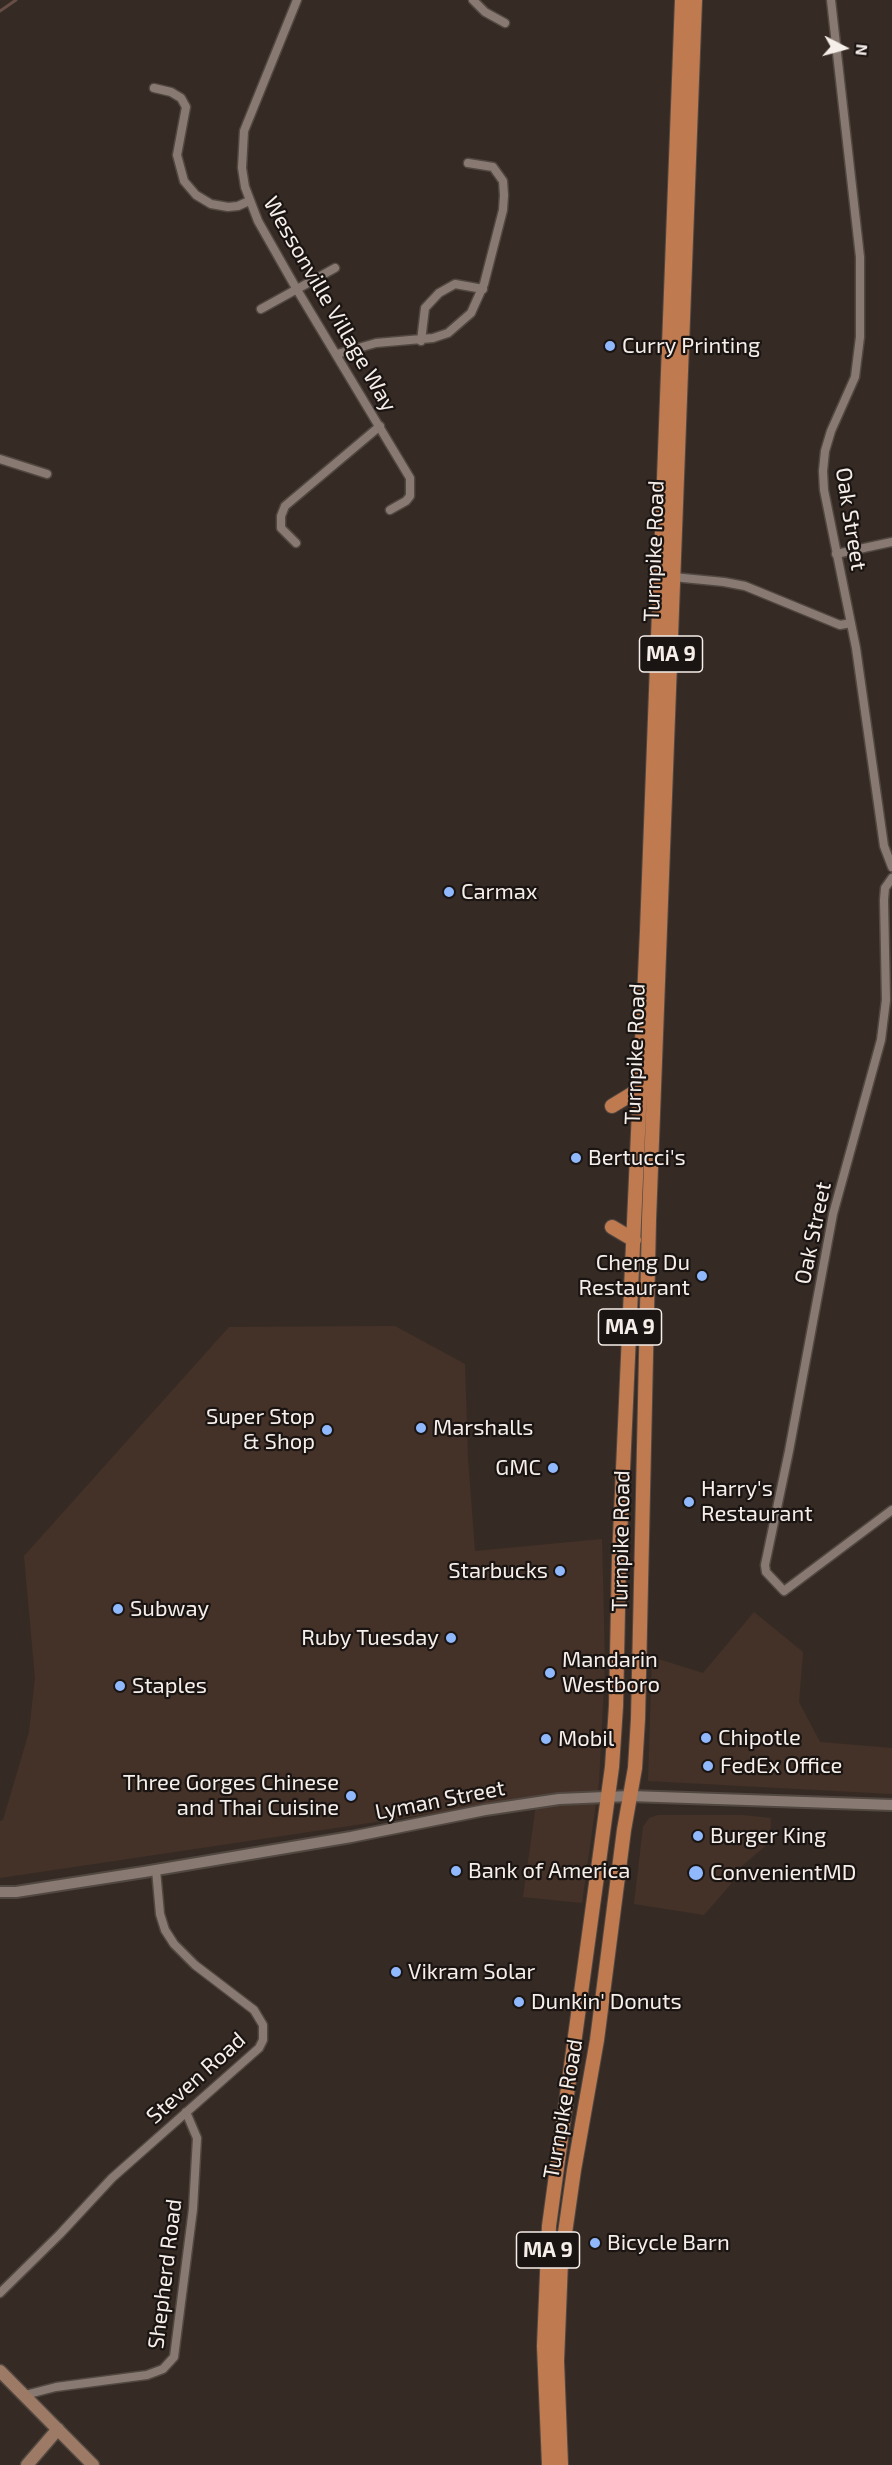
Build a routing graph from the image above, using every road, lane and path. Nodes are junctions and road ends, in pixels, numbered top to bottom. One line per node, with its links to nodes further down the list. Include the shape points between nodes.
1 (297, 0): 9 (street, Wessonville Village Way, via 244,131 242,168)
2 (473, 0): 6 (street)
3 (681, 0): 27 (highway, Turnpike Road / MA 9)
4 (694, 0): 23 (highway, Turnpike Road / MA 9)
5 (831, 0): 22 (street, Oak Street, via 860,257 859,357 855,377 831,431 823,471)
6 (505, 23)
7 (154, 88): 9 (street, via 171,92 186,107 177,155 184,182 211,204 228,207)
8 (468, 163): 12 (street, via 493,167 503,181 503,210)
9 (249, 201): 11 (street, Wessonville Village Way)
10 (335, 268): 11 (street)
11 (296, 288): 13 (street); 15 (street, Wessonville Village Way)
12 (483, 289): 14 (street, via 471,313 460,324 448,333); 14 (street, via 455,284 439,293 425,308)
13 (261, 309)
14 (421, 341): 15 (street, via 376,343)
15 (337, 354): 16 (street, Wessonville Village Way)
16 (380, 426): 19 (street, Wessonville Village Way, via 411,487 406,501); 21 (street, via 285,506 280,524)
17 (0, 459): 18 (street)
18 (47, 474)
19 (390, 510)
20 (892, 542): 22 (street)
21 (296, 543)
22 (836, 554): 24 (street, Oak Street)
23 (673, 577): 24 (street, via 746,586 840,625); 32 (highway, Turnpike Road / MA 9, via 649,1220 641,1648)
24 (851, 623): 25 (street, Oak Street, via 884,846)
25 (892, 867)
26 (892, 878): 31 (street, Oak Street, via 885,888 884,900 886,1000 881,1040 833,1214 766,1572 784,1591)
27 (640, 1089): 28 (highway); 30 (highway, Turnpike Road / MA 9)
28 (612, 1106)
29 (612, 1227): 30 (highway)
30 (634, 1240): 33 (highway, Turnpike Road / MA 9, via 616,1706)
31 (892, 1510)
32 (630, 1796): 33 (street, Lyman Street); 34 (street, Lyman Street); 45 (highway, Turnpike Road / MA 9, via 597,2040 561,2261 557,2361)
33 (608, 1797): 35 (street, Lyman Street, via 559,1799 485,1810 371,1834); 44 (highway, Turnpike Road / MA 9, via 549,2226 544,2346)
34 (892, 1804)
35 (156, 1870): 36 (street, Lyman Street); 37 (street, Steven Road, via 160,1914 174,1944 254,2010 265,2033 259,2048)
36 (0, 1892)
37 (186, 2112): 38 (street, Steven Road, via 112,2178); 40 (street, Shepherd Road, via 197,2138 193,2209 174,2358 147,2375 56,2386)
38 (0, 2293)
39 (0, 2372): 40 (main road)
40 (25, 2396): 41 (main road)
41 (58, 2429): 42 (main road); 43 (main road)
42 (27, 2465)
43 (93, 2465)
44 (549, 2465)
45 (561, 2465)

